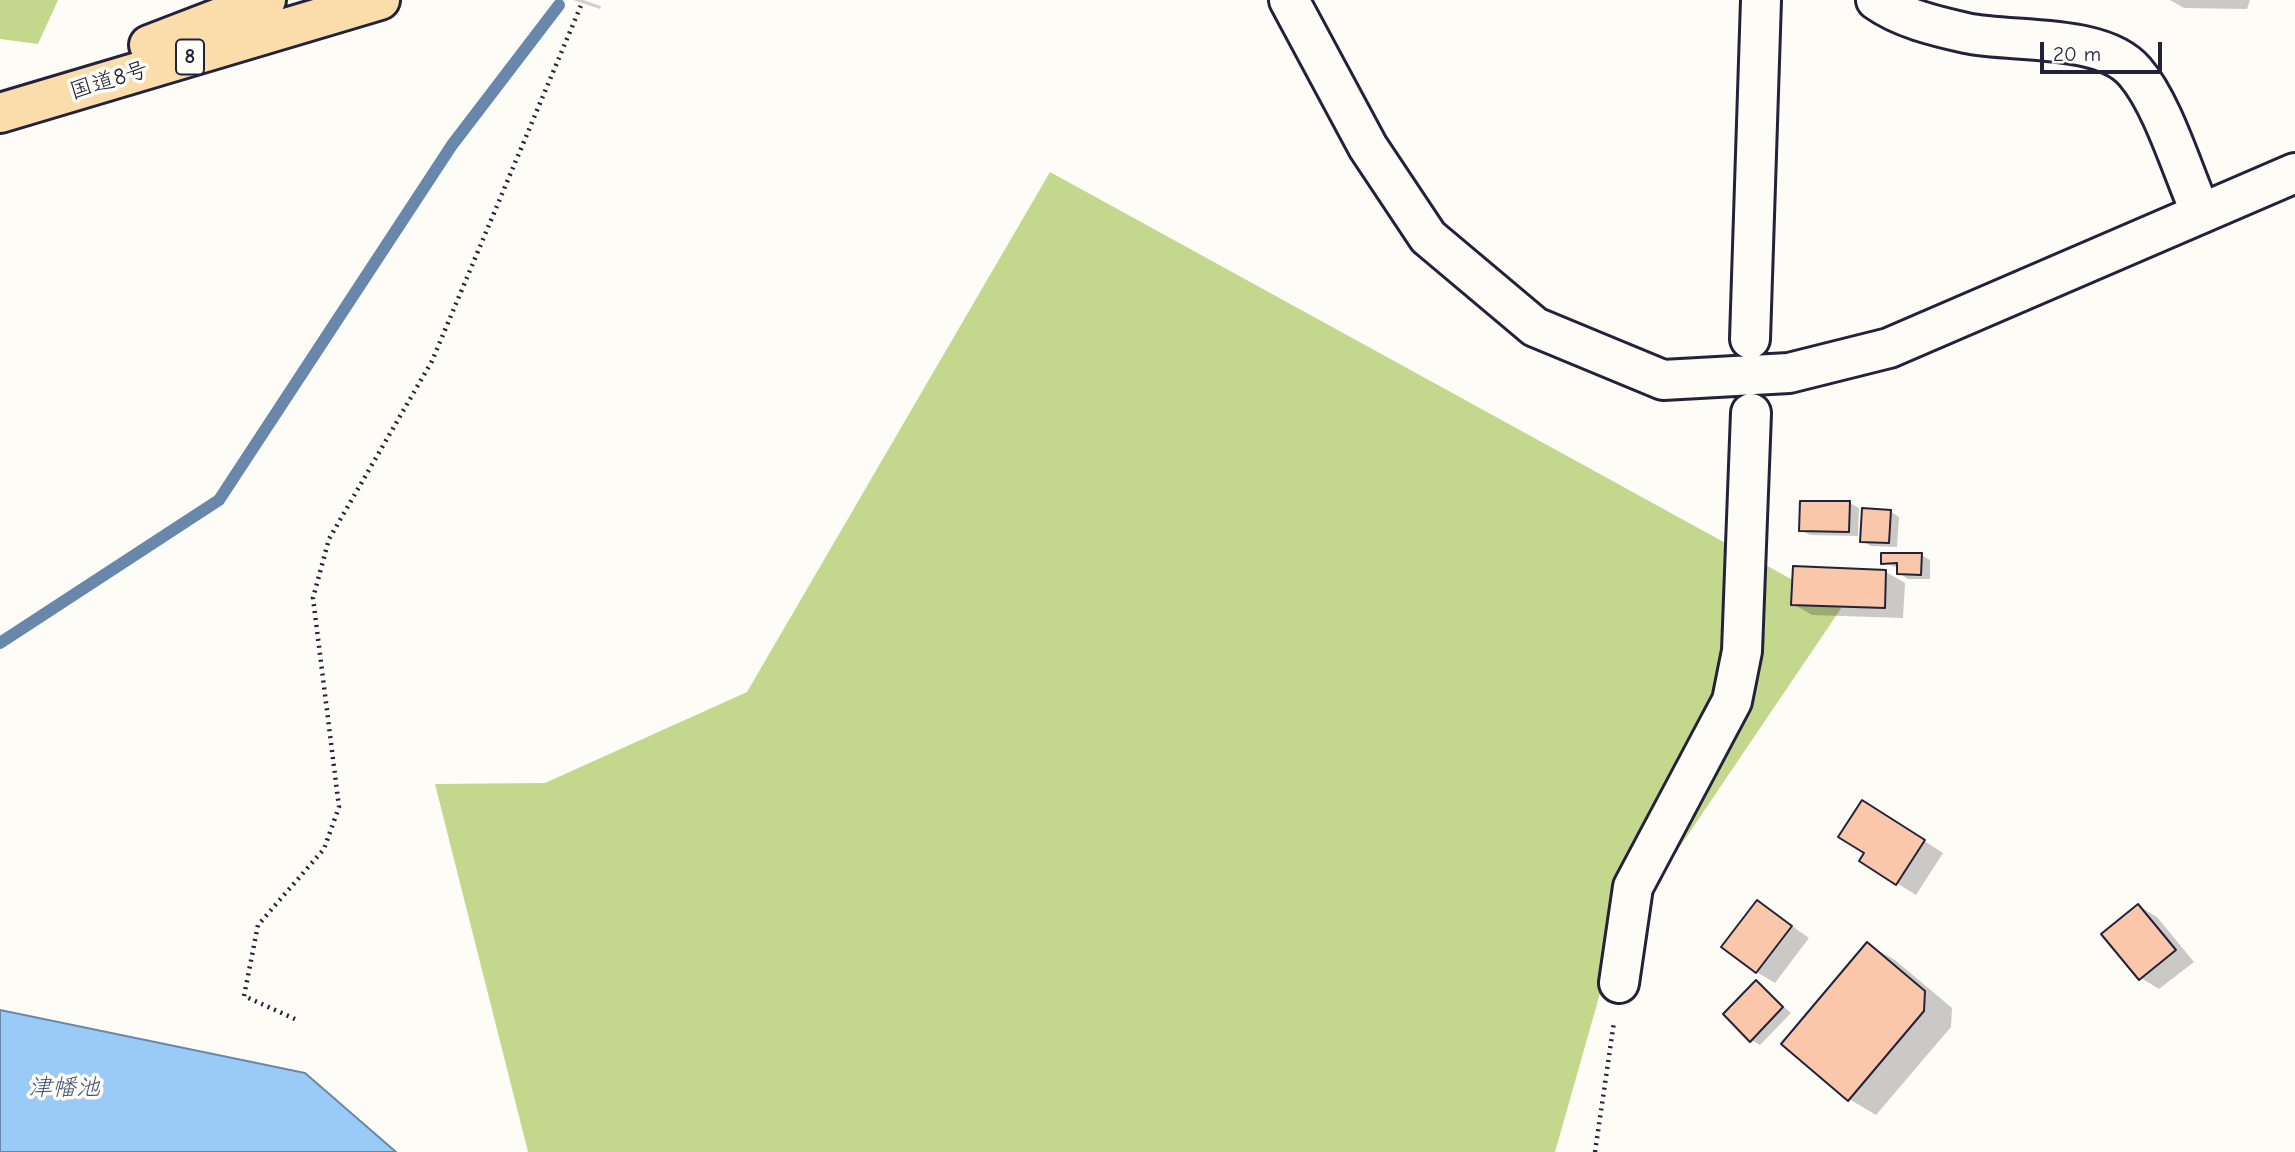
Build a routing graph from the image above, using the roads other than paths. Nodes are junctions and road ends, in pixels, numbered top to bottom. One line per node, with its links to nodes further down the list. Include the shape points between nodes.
1 (266, 0): 6 (highway)
2 (380, 0): 7 (highway, 国道8号 / 8)
3 (1289, 0): 9 (street, via 1368,146 1428,237 1535,327 1663,380 1789,373 1889,348)
4 (1761, 0): 10 (street)
5 (1876, 0): 9 (street, via 1894,12 1967,33 2071,45 2112,55 2134,70 2148,91)
6 (0, 102)
7 (0, 113)
8 (2295, 173): 9 (street)
9 (2201, 213)
10 (1750, 340)
11 (1751, 413): 12 (street, via 1742,651 1732,701 1633,887)
12 (1619, 983)

